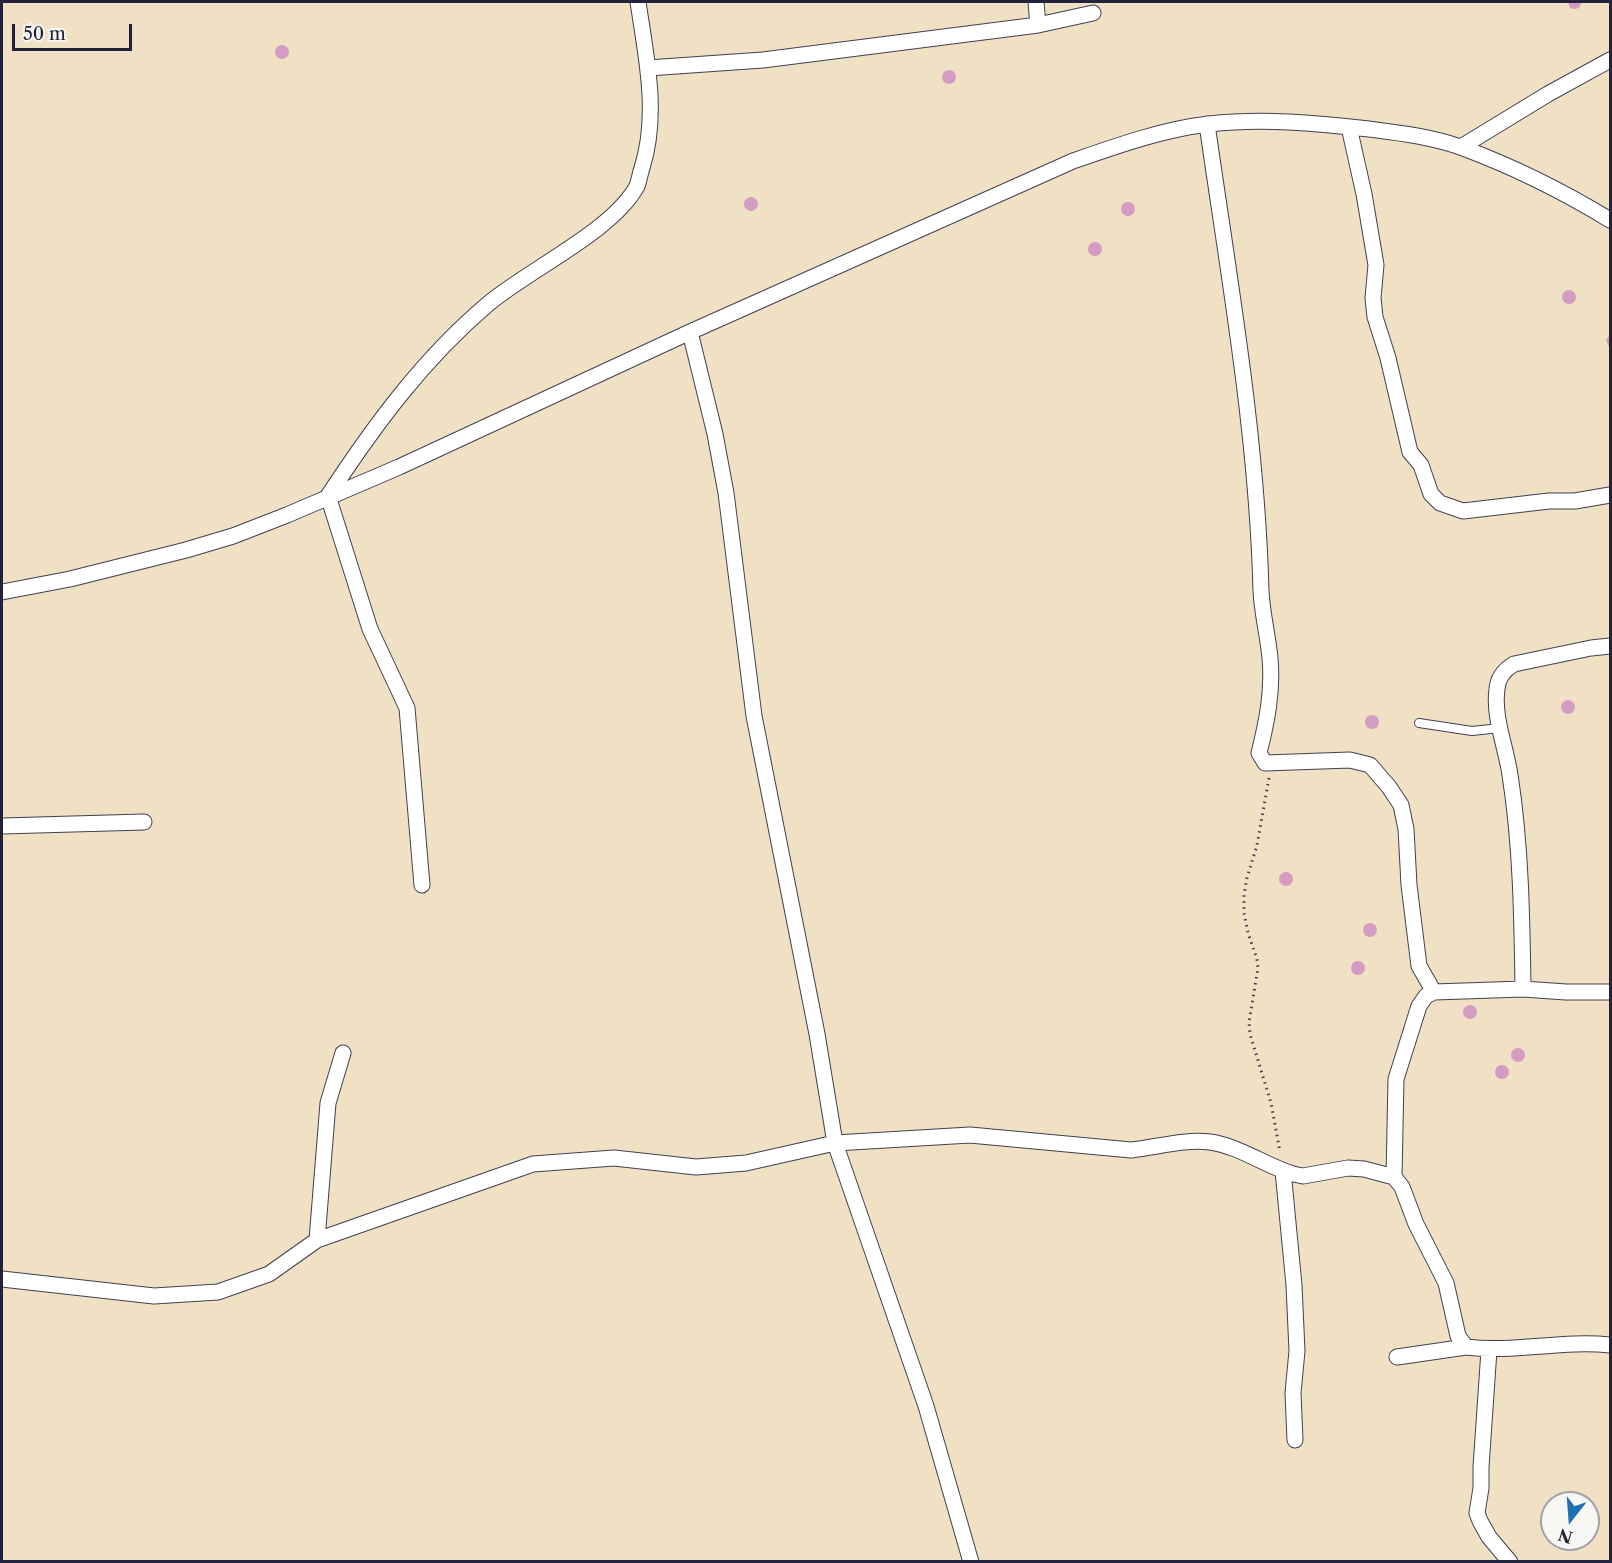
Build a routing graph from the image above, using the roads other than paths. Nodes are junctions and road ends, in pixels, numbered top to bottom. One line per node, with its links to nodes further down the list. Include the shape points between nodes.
1 (638, 2): 6 (street)
2 (1036, 2): 4 (street)
3 (1094, 13): 4 (street)
4 (1038, 25): 6 (street, via 763,60)
5 (1611, 60): 9 (street)
6 (648, 68): 13 (street, via 650,126 637,186 618,210 591,232 490,303 448,340 411,379)
7 (1207, 124): 8 (street, via 1250,121); 11 (street, via 1073,160); 22 (street, via 1248,408 1261,593 1270,658 1270,700 1258,753 1265,763 1272,764 1350,760 1370,765 1389,787 1401,805 1406,829 1419,966)
8 (1349, 127): 9 (street, via 1414,135); 12 (street, via 1376,266 1376,317 1410,453 1421,465 1431,494 1440,503 1463,511)
9 (1461, 147): 10 (street, via 1551,187)
10 (1611, 220)
11 (690, 332): 13 (street); 25 (street, via 726,493 754,716)
12 (1611, 495)
13 (328, 496): 14 (street, via 233,536 186,550); 20 (street, via 370,629 407,708)
14 (2, 592)
15 (1611, 646): 17 (street, via 1514,663 1504,670 1497,689)
16 (1419, 723): 17 (lane, via 1472,731)
17 (1500, 728): 21 (street, via 1510,775 1516,838)
18 (144, 822): 19 (street)
19 (2, 826)
20 (422, 885)
21 (1522, 989): 22 (street); 23 (street)
22 (1434, 992): 27 (street, via 1419,1006 1396,1079)
23 (1611, 992)
24 (343, 1053): 28 (street, via 328,1103)
25 (835, 1143): 26 (street, via 970,1135 1131,1150 1187,1141 1212,1142); 28 (street, via 746,1163 696,1167 614,1158 533,1164); 35 (street, via 926,1406)
26 (1283, 1171): 27 (street, via 1303,1176 1348,1168); 34 (street, via 1295,1296)
27 (1394, 1177): 31 (street, via 1446,1283 1458,1335)
28 (317, 1240): 29 (street, via 269,1274 218,1292 154,1296)
29 (2, 1279)
30 (1611, 1345): 32 (street, via 1546,1344)
31 (1467, 1347): 32 (street); 33 (street)
32 (1489, 1350): 36 (street, via 1477,1513 1489,1537)
33 (1396, 1357)
34 (1295, 1440)
35 (971, 1562)
36 (1510, 1562)

